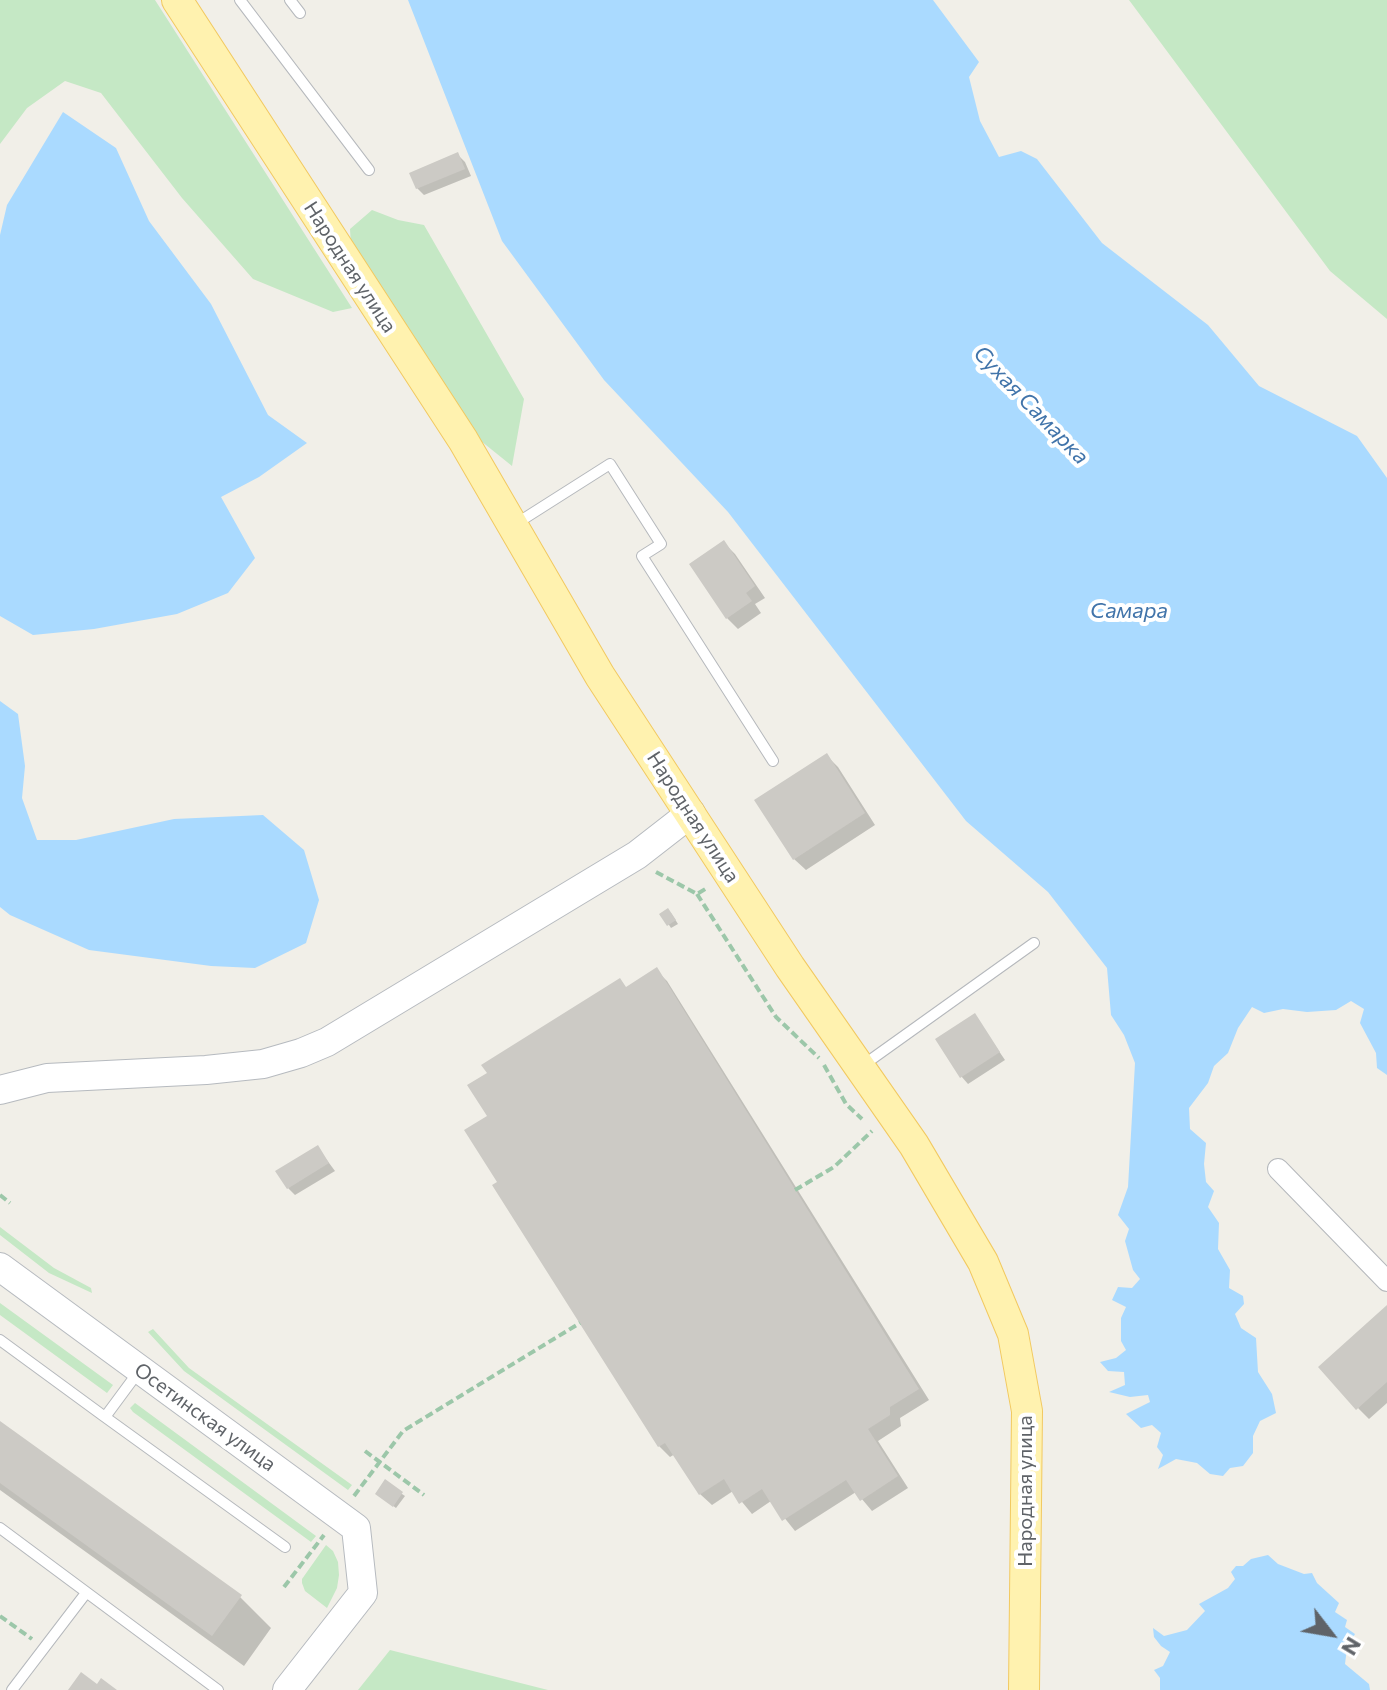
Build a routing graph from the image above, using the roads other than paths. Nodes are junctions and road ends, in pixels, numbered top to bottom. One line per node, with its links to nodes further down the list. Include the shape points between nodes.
1 (177, 0): 6 (main road, Народная улица, via 463,440)
2 (240, 0): 5 (lane)
3 (290, 0): 4 (lane)
4 (300, 13)
5 (369, 170)
6 (513, 526): 7 (lane, via 610,464 661,544 642,556); 8 (main road, Народная улица, via 600,676)
7 (773, 761)
8 (691, 813): 10 (main road, Народная улица); 11 (street, via 637,855 301,1053 263,1064 47,1078)
9 (1034, 943): 10 (lane)
10 (861, 1067): 24 (main road, Народная улица, via 983,1262 1013,1334 1027,1411)
11 (0, 1090)
12 (1278, 1169): 14 (street)
13 (0, 1267): 16 (street, Осетинская улица)
14 (1387, 1281)
15 (0, 1340): 17 (lane)
16 (141, 1370): 17 (lane); 23 (street, Осетинская улица, via 356,1528 363,1593)
17 (105, 1417): 19 (lane)
18 (0, 1528): 20 (lane)
19 (285, 1547)
20 (86, 1593): 21 (lane); 22 (lane)
21 (12, 1690)
22 (218, 1690)
23 (287, 1690)
24 (1024, 1690)

